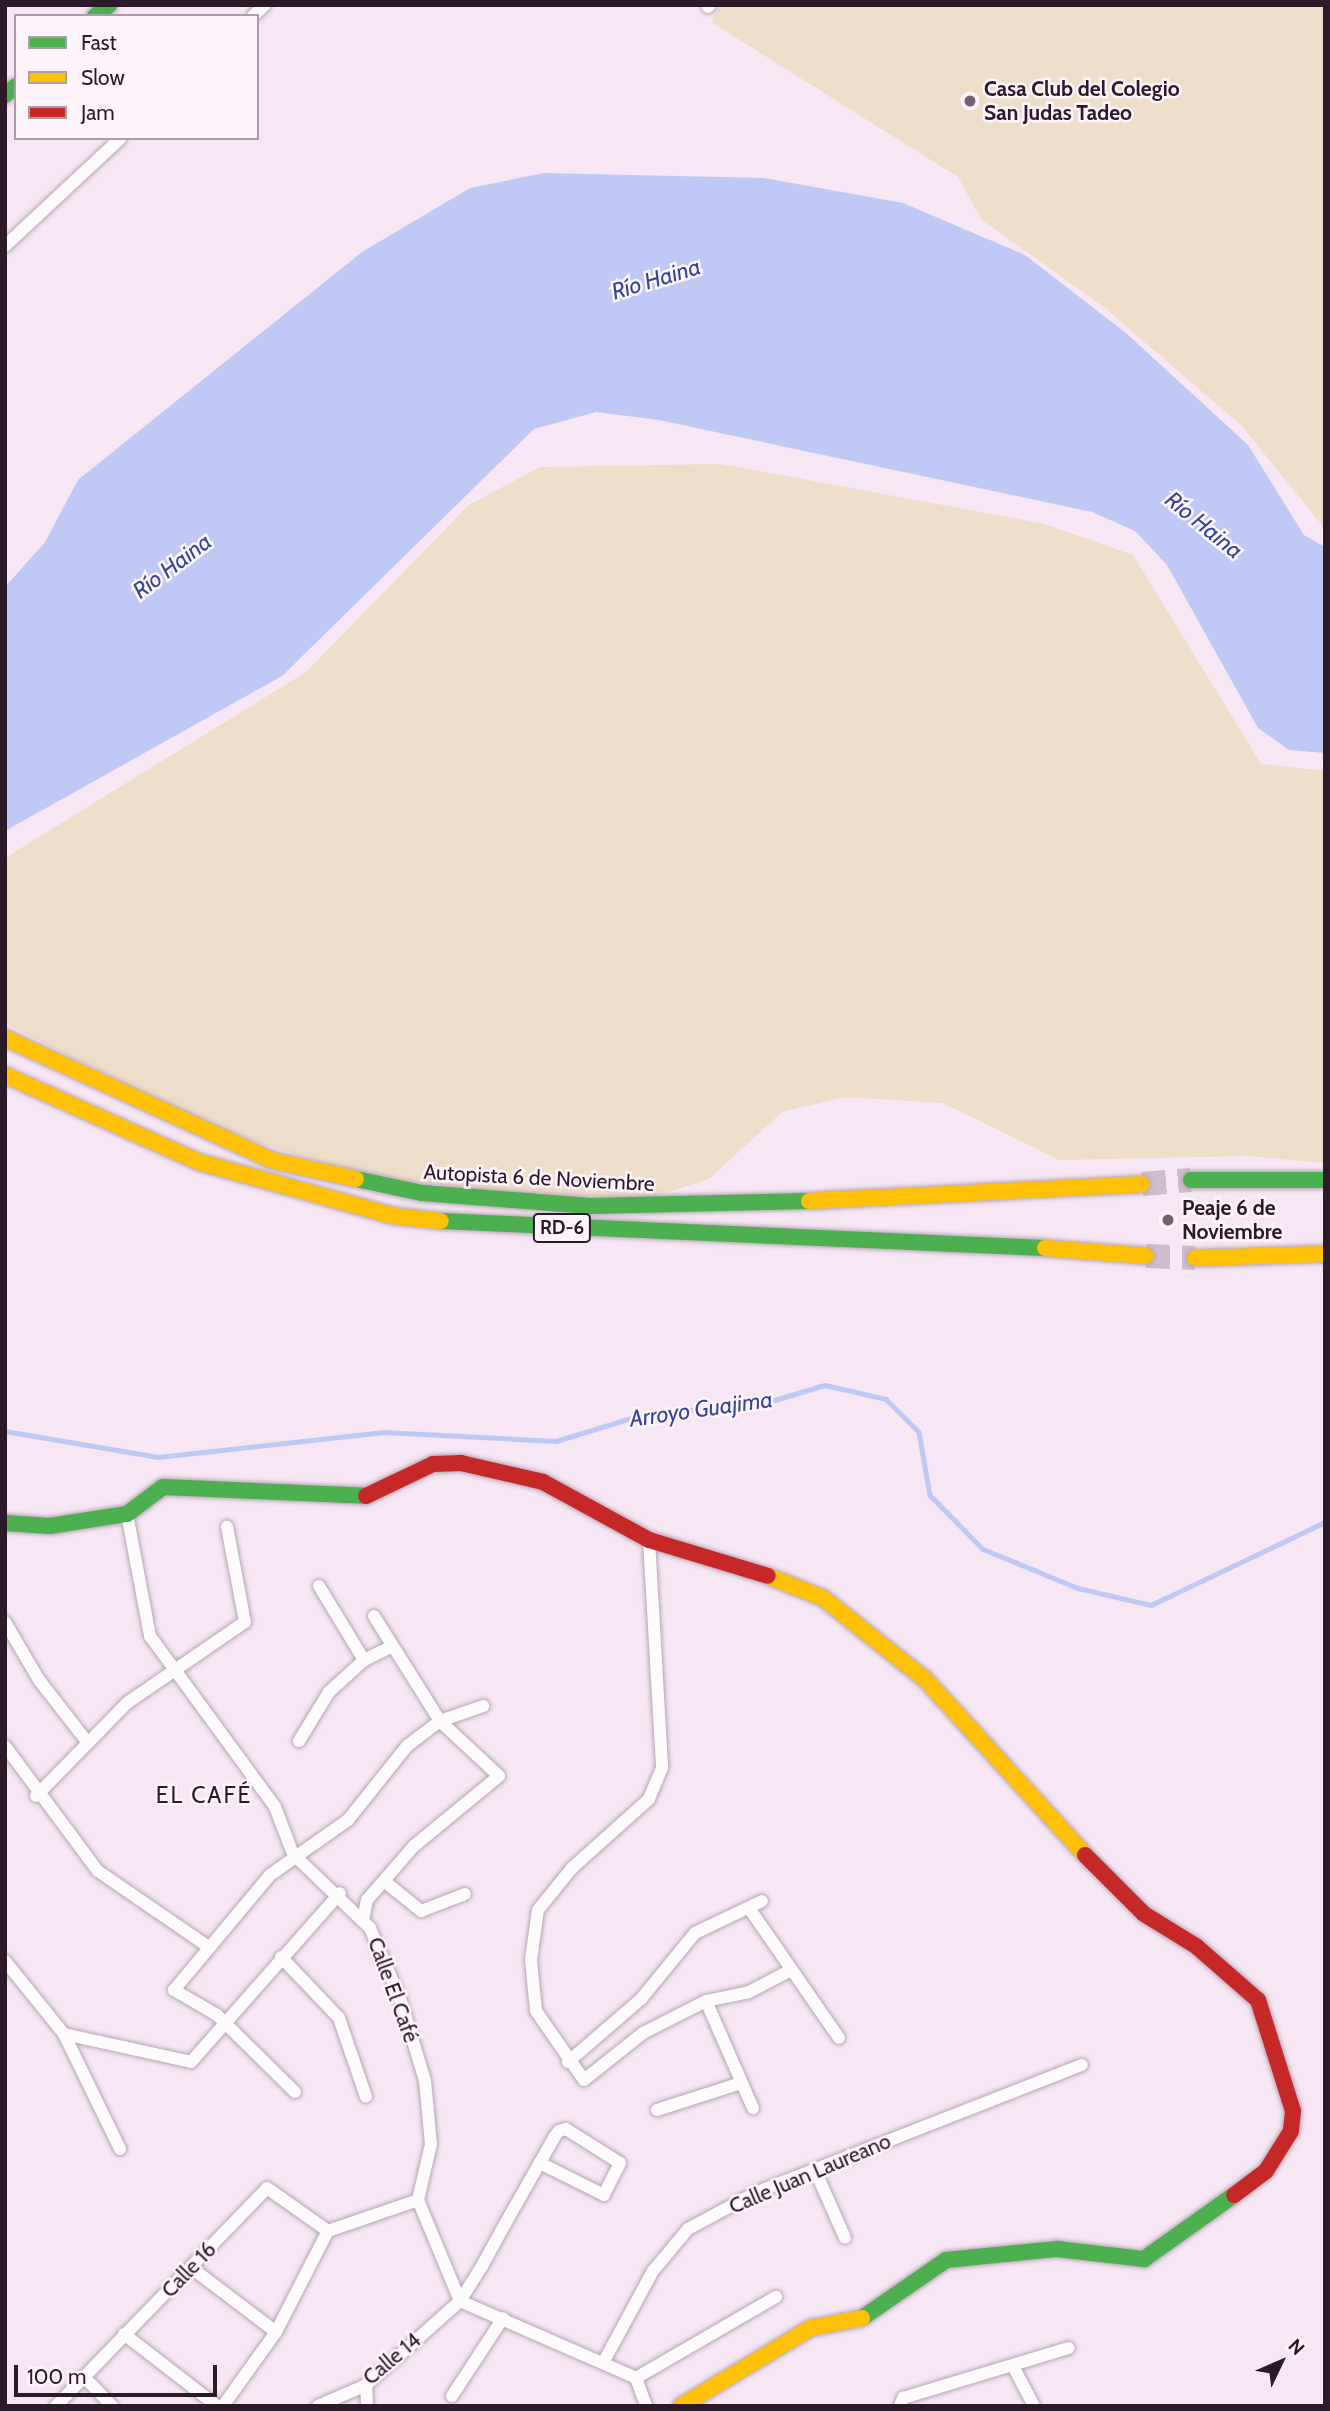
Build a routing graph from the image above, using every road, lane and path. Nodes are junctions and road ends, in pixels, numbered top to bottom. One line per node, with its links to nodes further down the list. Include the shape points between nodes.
1 (119, 140): 2 (street)
2 (5, 246)
3 (5, 1038): 7 (main road, Autopista 6 de Noviembre / RD-6, via 271,1160 422,1193 590,1206 714,1206)
4 (5, 1075): 9 (main road, RD-6, via 199,1162 394,1216 503,1227 893,1237)
5 (1191, 1180): 6 (main road)
6 (1325, 1180)
7 (1142, 1184)
8 (1325, 1254): 10 (main road)
9 (1146, 1256)
10 (1195, 1258)
11 (127, 1514): 12 (main road, via 50,1525); 14 (main road, via 163,1487 373,1496 433,1464 461,1463 542,1482); 20 (street, Calle El Café, via 150,1636)
12 (5, 1523)
13 (227, 1527): 20 (street, via 245,1622)
14 (649, 1540): 42 (street, via 662,1768 649,1799 572,1868 538,1910 531,1960 536,2011); 75 (main road, via 719,1557 823,1598 925,1679 1021,1791 1144,1914 1196,1946 1258,2000 1293,2111 1291,2131 1266,2171 1162,2251 1144,2259 1057,2249 946,2260 872,2316 811,2328)
15 (319, 1586): 19 (street)
16 (374, 1616): 18 (street)
17 (5, 1622): 24 (street, via 39,1680)
18 (391, 1647): 19 (street); 22 (street)
19 (364, 1660): 23 (street, via 329,1692)
20 (177, 1668): 24 (street, via 127,1703); 27 (street, Calle El Café, via 275,1807)
21 (483, 1706): 22 (street)
22 (440, 1721): 27 (street, via 407,1746 348,1820); 28 (street, via 499,1776 414,1846)
23 (299, 1741)
24 (88, 1743): 26 (street)
25 (5, 1746): 26 (street)
26 (36, 1796): 34 (street, via 98,1871)
27 (293, 1854): 29 (street, Calle El Café); 34 (street)
28 (384, 1881): 30 (street, via 422,1911); 33 (street, via 367,1900)
29 (340, 1893): 33 (street, Calle El Café); 35 (street)
30 (465, 1894)
31 (762, 1901): 32 (street)
32 (750, 1908): 37 (street); 42 (street, via 695,1933 640,1999)
33 (363, 1920): 52 (street, Calle El Café, via 400,1998 425,2081 431,2144)
34 (207, 1946): 39 (street, via 174,1990)
35 (282, 1957): 39 (street); 46 (street, via 339,2018)
36 (5, 1961): 40 (street)
37 (789, 1970): 38 (street, via 749,1992); 41 (street)
38 (706, 2001): 42 (street, via 643,2033 589,2079); 44 (street)
39 (225, 2025): 40 (street, via 191,2062); 45 (street)
40 (64, 2034): 49 (street)
41 (839, 2038)
42 (568, 2062)
43 (1082, 2065): 51 (street, Calle Juan Laureano)
44 (738, 2084): 47 (street); 48 (street)
45 (295, 2092)
46 (366, 2097)
47 (753, 2108)
48 (657, 2109)
49 (120, 2149)
50 (540, 2163): 50 (street, Calle 14, via 604,2195 620,2164 566,2129); 57 (street, Calle 14)
51 (815, 2169): 54 (street); 62 (street, Calle Juan Laureano, via 688,2229 653,2271)
52 (418, 2200): 53 (street); 57 (street)
53 (328, 2231): 55 (street, Calle 16, via 267,2188); 59 (street)
54 (845, 2238)
55 (193, 2269): 59 (street); 60 (street, Calle 16)
56 (776, 2297): 64 (street)
57 (460, 2301): 58 (street); 66 (street, Calle 14)
58 (503, 2318): 62 (street); 67 (street)
59 (276, 2332): 71 (street)
60 (124, 2334): 68 (street, Calle 16); 70 (street)
61 (1069, 2348): 63 (street)
62 (603, 2363): 64 (street)
63 (1014, 2368): 76 (street, via 903,2398); 77 (street)
64 (636, 2378): 74 (street)
65 (90, 2383): 69 (street)
66 (366, 2385): 72 (street, Calle 14); 73 (street)
67 (452, 2396)
68 (56, 2406)
69 (112, 2406)
70 (217, 2406)
71 (223, 2406)
72 (318, 2406)
73 (367, 2406)
74 (646, 2406)
75 (681, 2406)
76 (900, 2406)
77 (1034, 2406)

